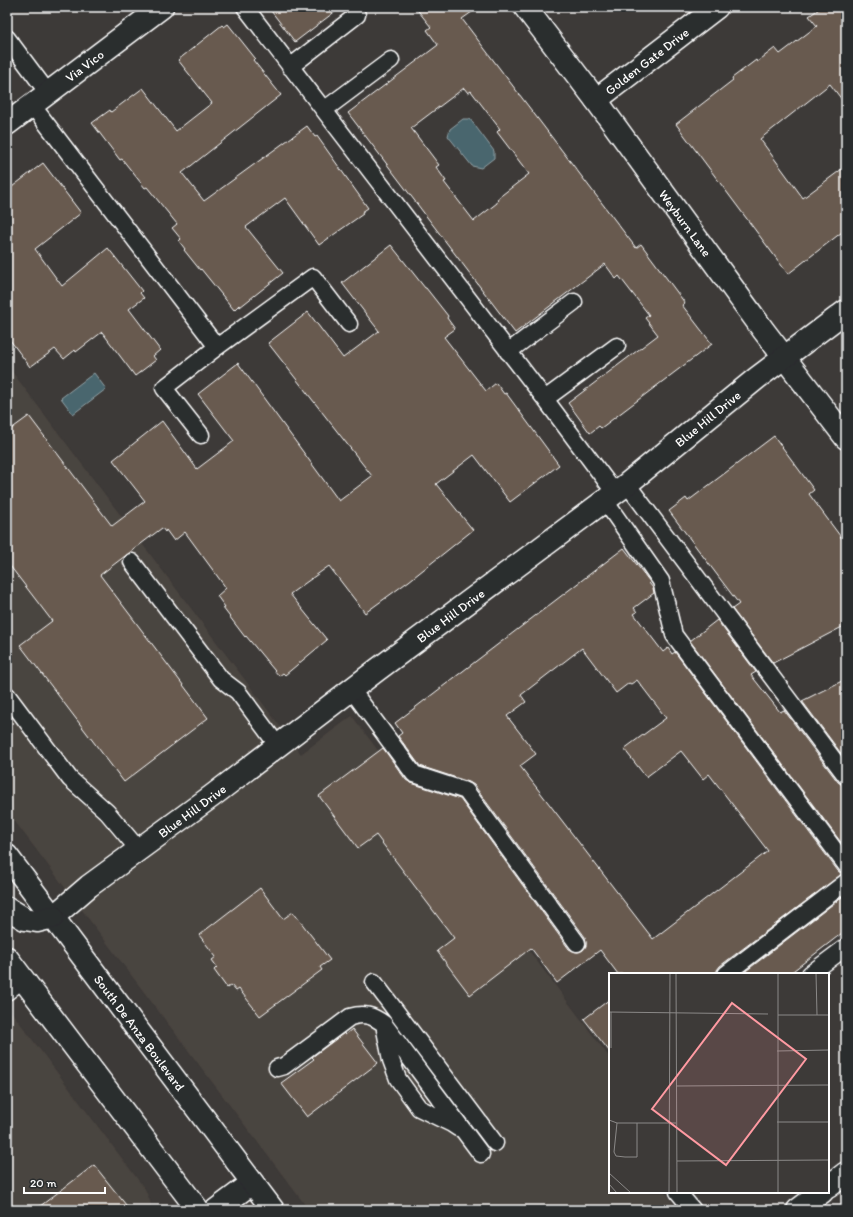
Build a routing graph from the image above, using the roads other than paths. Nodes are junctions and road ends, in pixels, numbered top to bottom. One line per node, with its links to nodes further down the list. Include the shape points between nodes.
1 (162, 7): 9 (street, Via Vico)
2 (245, 7): 8 (lane)
3 (525, 7): 10 (street, Weyburn Lane)
4 (717, 7): 10 (street, Golden Gate Drive)
5 (357, 15): 8 (lane)
6 (7, 38): 9 (lane)
7 (391, 60): 11 (lane)
8 (290, 67): 11 (lane)
9 (40, 99): 12 (street, Via Vico); 17 (lane)
10 (596, 100): 19 (street, Weyburn Lane)
11 (324, 110): 18 (lane)
12 (7, 124)
13 (574, 302): 18 (lane)
14 (846, 311): 19 (street, Blue Hill Drive)
15 (349, 324): 17 (lane, via 313,277)
16 (617, 346): 20 (lane)
17 (217, 347): 21 (lane, via 164,388)
18 (508, 352): 20 (lane)
19 (784, 358): 22 (street, Weyburn Lane); 23 (street, Blue Hill Drive)
20 (545, 399): 23 (lane)
21 (201, 435)
22 (846, 438)
23 (615, 492): 25 (street, Blue Hill Drive); 28 (lane); 31 (lane, via 661,581 674,635)
24 (132, 562): 27 (lane, via 221,679 238,692)
25 (351, 689): 27 (street, Blue Hill Drive); 35 (lane, via 414,774 466,791)
26 (7, 695): 29 (lane, via 70,779 107,812)
27 (278, 746): 29 (street, Blue Hill Drive)
28 (846, 776)
29 (138, 849): 34 (street, Blue Hill Drive, via 88,886)
30 (7, 856): 34 (street, South De Anza Boulevard)
31 (846, 865)
32 (846, 882): 38 (lane)
33 (7, 908): 34 (street, via 25,919 38,921)
34 (53, 917): 48 (street, South De Anza Boulevard)
35 (577, 943)
36 (846, 947): 39 (lane)
37 (7, 958): 41 (street)
38 (727, 973)
39 (811, 973)
40 (374, 982): 45 (lane)
41 (15, 985): 52 (street)
42 (384, 1024): 43 (lane, via 376,1017 350,1017 284,1066); 44 (lane); 44 (lane, via 391,1060 398,1079 418,1108 452,1124)
43 (277, 1068)
44 (467, 1135): 46 (lane)
45 (495, 1143)
46 (481, 1154)
47 (846, 1173): 49 (street)
48 (252, 1183): 53 (street); 54 (street, South De Anza Boulevard)
49 (829, 1186)
50 (679, 1193): 55 (lane)
51 (821, 1193): 56 (street)
52 (198, 1210)
53 (216, 1210)
54 (273, 1210)
55 (693, 1210)
56 (798, 1210)

